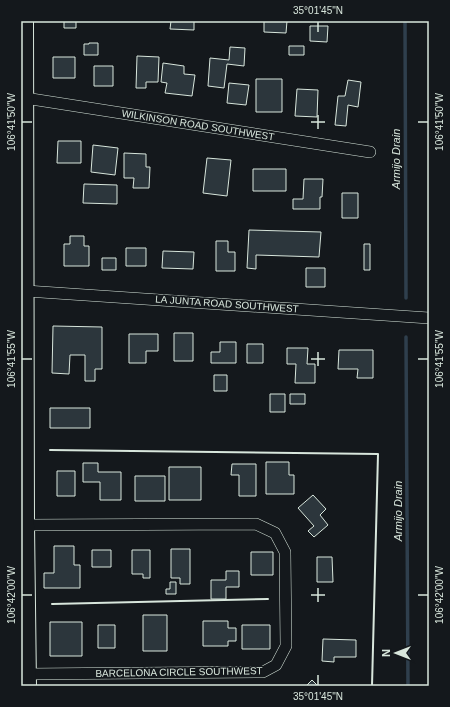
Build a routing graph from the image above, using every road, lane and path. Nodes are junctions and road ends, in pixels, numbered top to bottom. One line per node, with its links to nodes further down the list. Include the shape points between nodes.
1 (25, 21): 2 (street)
2 (25, 98): 3 (street, WILKINSON ROAD SOUTHWEST); 4 (street)
3 (370, 152)
4 (26, 291): 5 (street, LA JUNTA ROAD SOUTHWEST); 6 (street)
5 (429, 318)
6 (26, 525): 7 (street); 7 (street, BARCELONA CIRCLE SOUTHWEST, via 256,524 275,533 285,552 286,646 276,666 263,672)
7 (28, 680)

